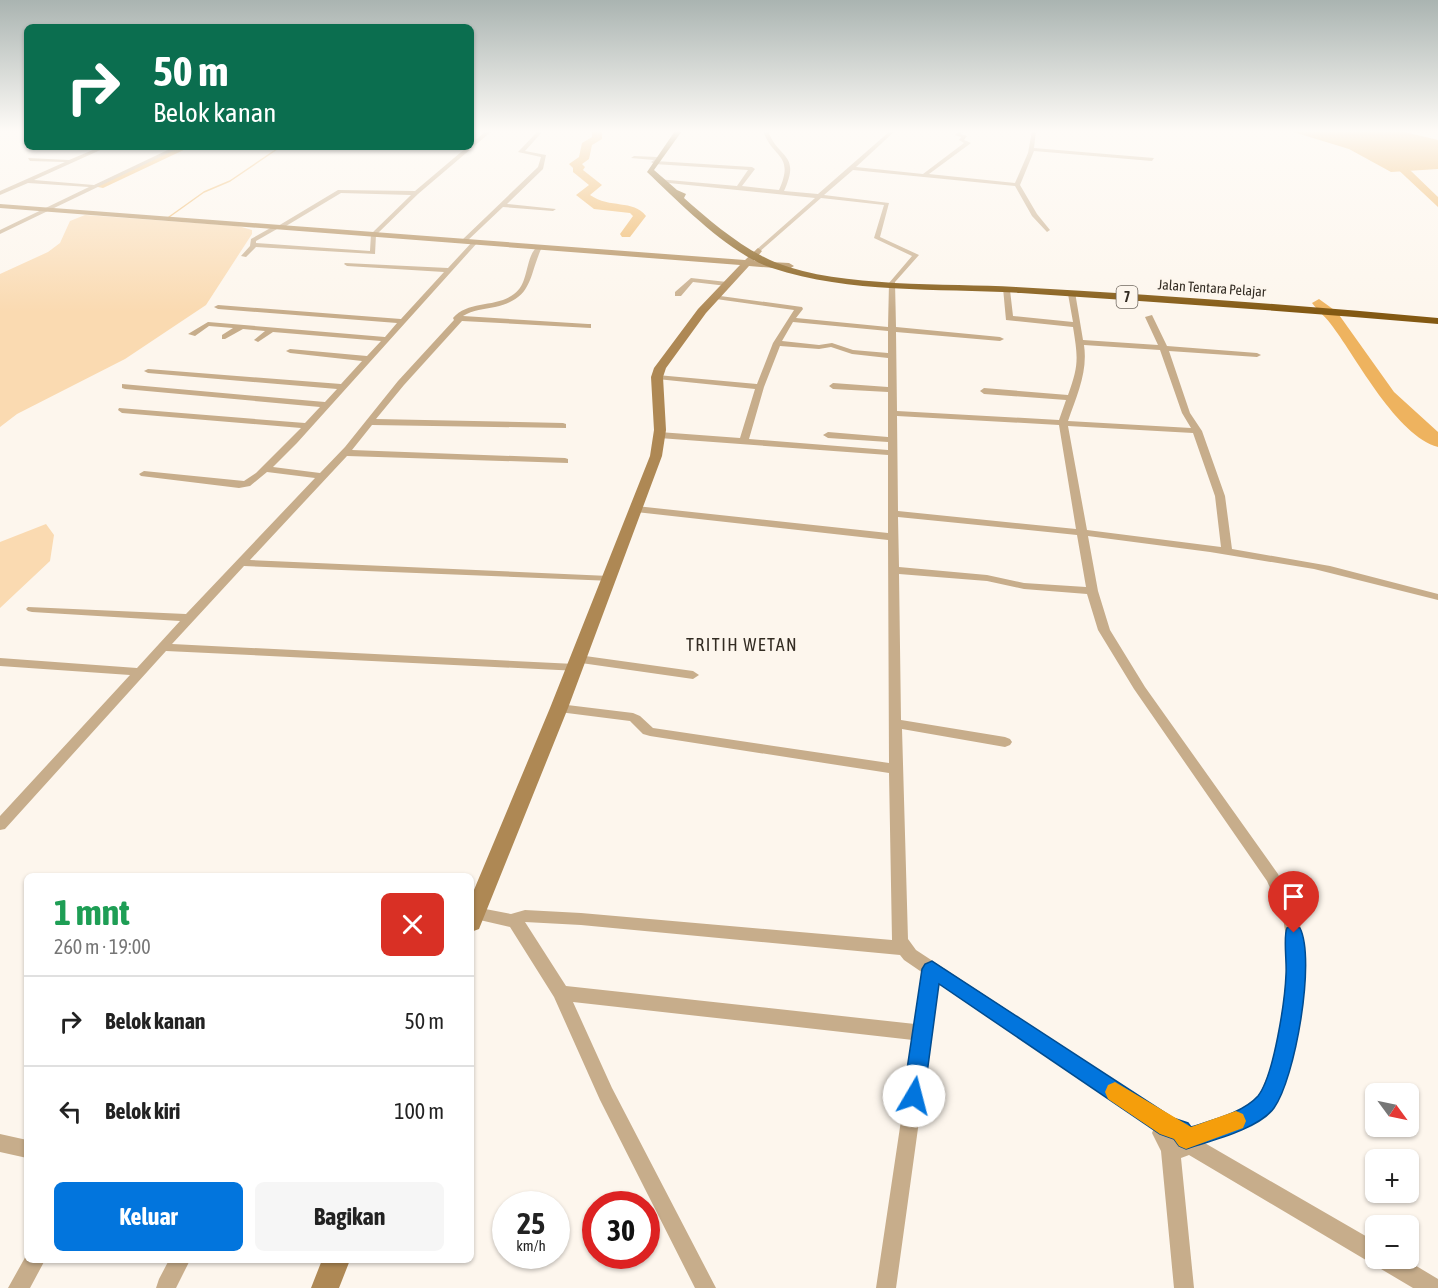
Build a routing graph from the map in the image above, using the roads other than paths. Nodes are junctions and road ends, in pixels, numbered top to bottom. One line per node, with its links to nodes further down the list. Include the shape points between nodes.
1 (84, 191): 17 (street)
2 (339, 191): 18 (street)
3 (343, 191): 10 (street)
4 (515, 191): 12 (street)
5 (673, 191): 27 (highway, Jalan Tentara Pelajar / 7)
6 (772, 191): 9 (street)
7 (825, 191): 11 (street)
8 (1021, 191): 19 (street)
9 (782, 192): 11 (street)
10 (416, 193): 21 (street)
11 (819, 196): 27 (street); 32 (street, via 887,204 876,238 916,255)
12 (506, 200): 13 (street); 14 (street)
13 (542, 203)
14 (500, 205): 16 (street); 22 (street)
15 (0, 206): 17 (street)
16 (553, 209)
17 (50, 210): 18 (street); 20 (street); 20 (street)
18 (276, 227): 21 (street); 24 (street, via 253,240)
19 (1047, 230)
20 (0, 234)
21 (373, 235): 22 (street); 24 (street, via 374,254)
22 (464, 241): 23 (street)
23 (475, 242): 25 (street); 31 (street)
24 (254, 246): 26 (street)
25 (539, 247): 27 (street); 40 (street, via 518,295 491,307 466,309)
26 (244, 256)
27 (752, 257): 29 (highway, Jalan Tentara Pelajar / 7); 30 (highway, Jalan Tentara Pelajar / 7); 33 (street)
28 (347, 264): 31 (street)
29 (789, 266): 30 (street); 32 (highway, Jalan Tentara Pelajar / 7)
30 (778, 267): 32 (highway, Jalan Tentara Pelajar / 7)
31 (450, 270): 42 (street)
32 (892, 282): 34 (highway, Jalan Tentara Pelajar / 7); 48 (street)
33 (727, 284): 35 (street, via 692,280); 37 (street)
34 (1006, 290): 36 (highway, Jalan Tentara Pelajar / 7); 44 (street, via 1009,318)
35 (678, 294)
36 (1072, 294): 43 (highway, Jalan Tentara Pelajar / 7); 44 (street)
37 (716, 297): 41 (street, via 798,307); 62 (street, via 665,358)
38 (218, 307): 42 (street)
39 (1149, 317): 57 (street)
40 (459, 319): 45 (street); 73 (street)
41 (790, 320): 48 (street); 56 (street)
42 (402, 321): 52 (street)
43 (1438, 321)
44 (1075, 325): 55 (street)
45 (588, 326)
46 (241, 327): 47 (street); 49 (street, via 208,324); 50 (street)
47 (272, 329): 51 (street); 54 (street)
48 (892, 329): 53 (street); 59 (street)
49 (192, 334)
50 (225, 338)
51 (304, 339): 52 (street); 60 (street, via 290,351)
52 (386, 339): 60 (street)
53 (1000, 339)
54 (258, 340)
55 (1079, 342): 57 (street); 69 (street, via 1081,371)
56 (777, 343): 59 (street, via 840,346 852,352); 66 (street)
57 (1164, 349): 58 (street); 77 (street, via 1176,390)
58 (1257, 355)
59 (893, 356): 67 (street)
60 (368, 359): 65 (street)
61 (148, 371): 65 (street)
62 (657, 377): 66 (street); 78 (street)
63 (125, 386): 70 (street)
64 (833, 386): 67 (street)
65 (342, 387): 70 (street)
66 (760, 387): 80 (street)
67 (894, 390): 72 (street)
68 (984, 391): 69 (street)
69 (1072, 398): 74 (street)
70 (326, 405): 75 (street)
71 (122, 410): 75 (street)
72 (894, 413): 74 (street); 81 (street)
73 (370, 422): 76 (street); 82 (street)
74 (1063, 422): 77 (street); 89 (street)
75 (307, 426): 84 (street)
76 (563, 426)
77 (1197, 431): 91 (street, via 1220,496)
78 (659, 435): 80 (street); 87 (street, via 656,456)
79 (828, 435): 81 (street)
80 (744, 441): 81 (street)
81 (894, 446): 88 (street)
82 (344, 453): 83 (street); 86 (street)
83 (565, 461)
84 (265, 469): 85 (street, via 247,484 239,485); 86 (street)
85 (144, 474)
86 (323, 476): 92 (street)
87 (636, 509): 90 (street); 94 (street)
88 (894, 514): 89 (street); 90 (street)
89 (1082, 531): 91 (street); 95 (street)
90 (894, 537): 93 (street)
91 (1227, 552): 96 (street, via 1344,572)
92 (241, 563): 94 (street); 98 (street)
93 (894, 570): 95 (street); 105 (street)
94 (609, 579): 101 (street)
95 (1092, 591): 117 (street, via 1104,630 1140,689 1273,878 1291,918 1296,949 1296,983 1285,1055 1266,1102 1242,1119)
96 (1438, 597)
97 (32, 609): 98 (street)
98 (189, 618): 99 (street)
99 (162, 647): 101 (street); 102 (street)
100 (0, 662): 102 (street)
101 (577, 663): 103 (street); 104 (street)
102 (139, 672): 108 (street)
103 (693, 675)
104 (559, 708): 107 (street, via 633,717 650,732); 109 (street)
105 (895, 723): 106 (street); 107 (street)
106 (1005, 742)
107 (896, 769): 112 (street)
108 (0, 825)
109 (474, 916)
110 (474, 918): 111 (street)
111 (512, 920): 112 (street, via 525,916 581,919); 114 (street, via 520,926)
112 (903, 948): 113 (street)
113 (932, 969): 115 (street); 117 (street, via 1167,1126 1161,1133 1165,1143)
114 (561, 993): 115 (street); 127 (street, via 606,1094)
115 (923, 1033): 128 (street)
116 (0, 1143): 118 (street)
117 (1181, 1143): 119 (street); 129 (street)
118 (24, 1148)
119 (1365, 1248)
120 (33, 1263): 125 (street)
121 (178, 1263): 124 (street)
122 (335, 1263): 126 (street)
123 (1401, 1269): 130 (street)
124 (166, 1286)
125 (18, 1288)
126 (325, 1288)
127 (706, 1288)
128 (886, 1288)
129 (1184, 1288)
130 (1433, 1288)

